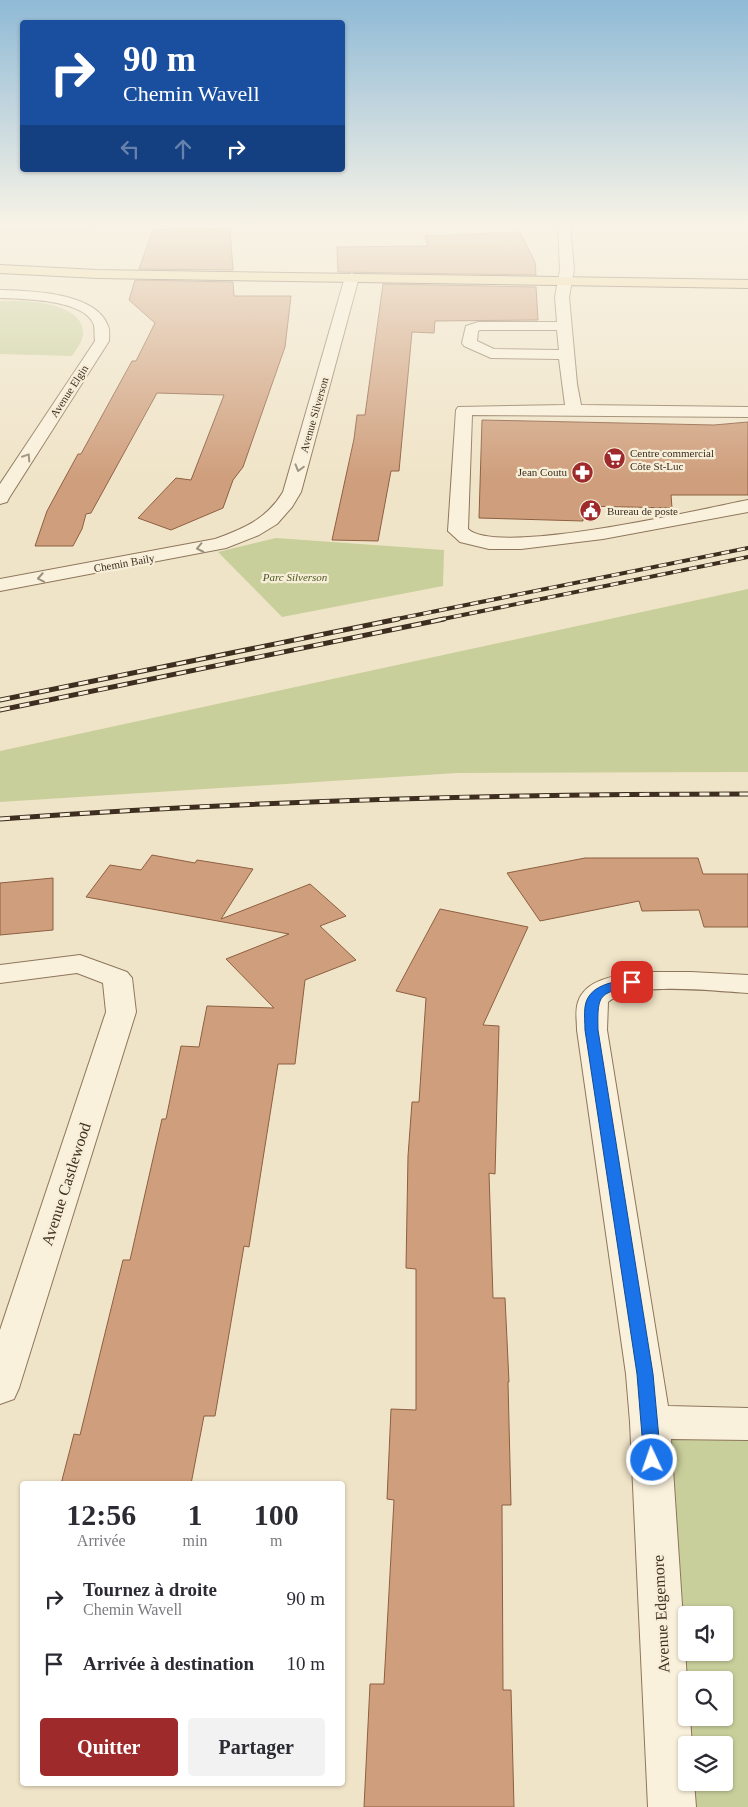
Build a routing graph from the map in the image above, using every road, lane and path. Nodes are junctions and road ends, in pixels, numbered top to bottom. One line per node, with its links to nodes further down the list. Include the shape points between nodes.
1 (84, 308): 8 (street, Avenue Elgin, one-way to 1, via 102,341 102,324)
2 (344, 308): 10 (street, Avenue Silverson, one-way to 10, via 292,492 283,509 269,522)
3 (563, 308): 4 (street)
4 (564, 326): 5 (street); 5 (street, via 478,326 471,329 469,343 491,353)
5 (568, 355): 6 (street)
6 (574, 410): 7 (street); 9 (street, via 464,410 458,531 467,538 487,543 538,542)
7 (748, 412)
8 (0, 498)
9 (748, 506)
10 (247, 534): 11 (street, Chemin Baily, one-way to 11, via 219,544)
11 (2, 584)
12 (0, 974): 14 (street, Avenue Castlewood, via 80,964 116,978 121,1012)
13 (748, 984): 15 (street, Avenue Edgemore, via 620,984 607,988 594,998 591,1006)
14 (0, 1388)
15 (650, 1422): 16 (street); 17 (street, Avenue Edgemore)
16 (748, 1424)
17 (672, 1807)

